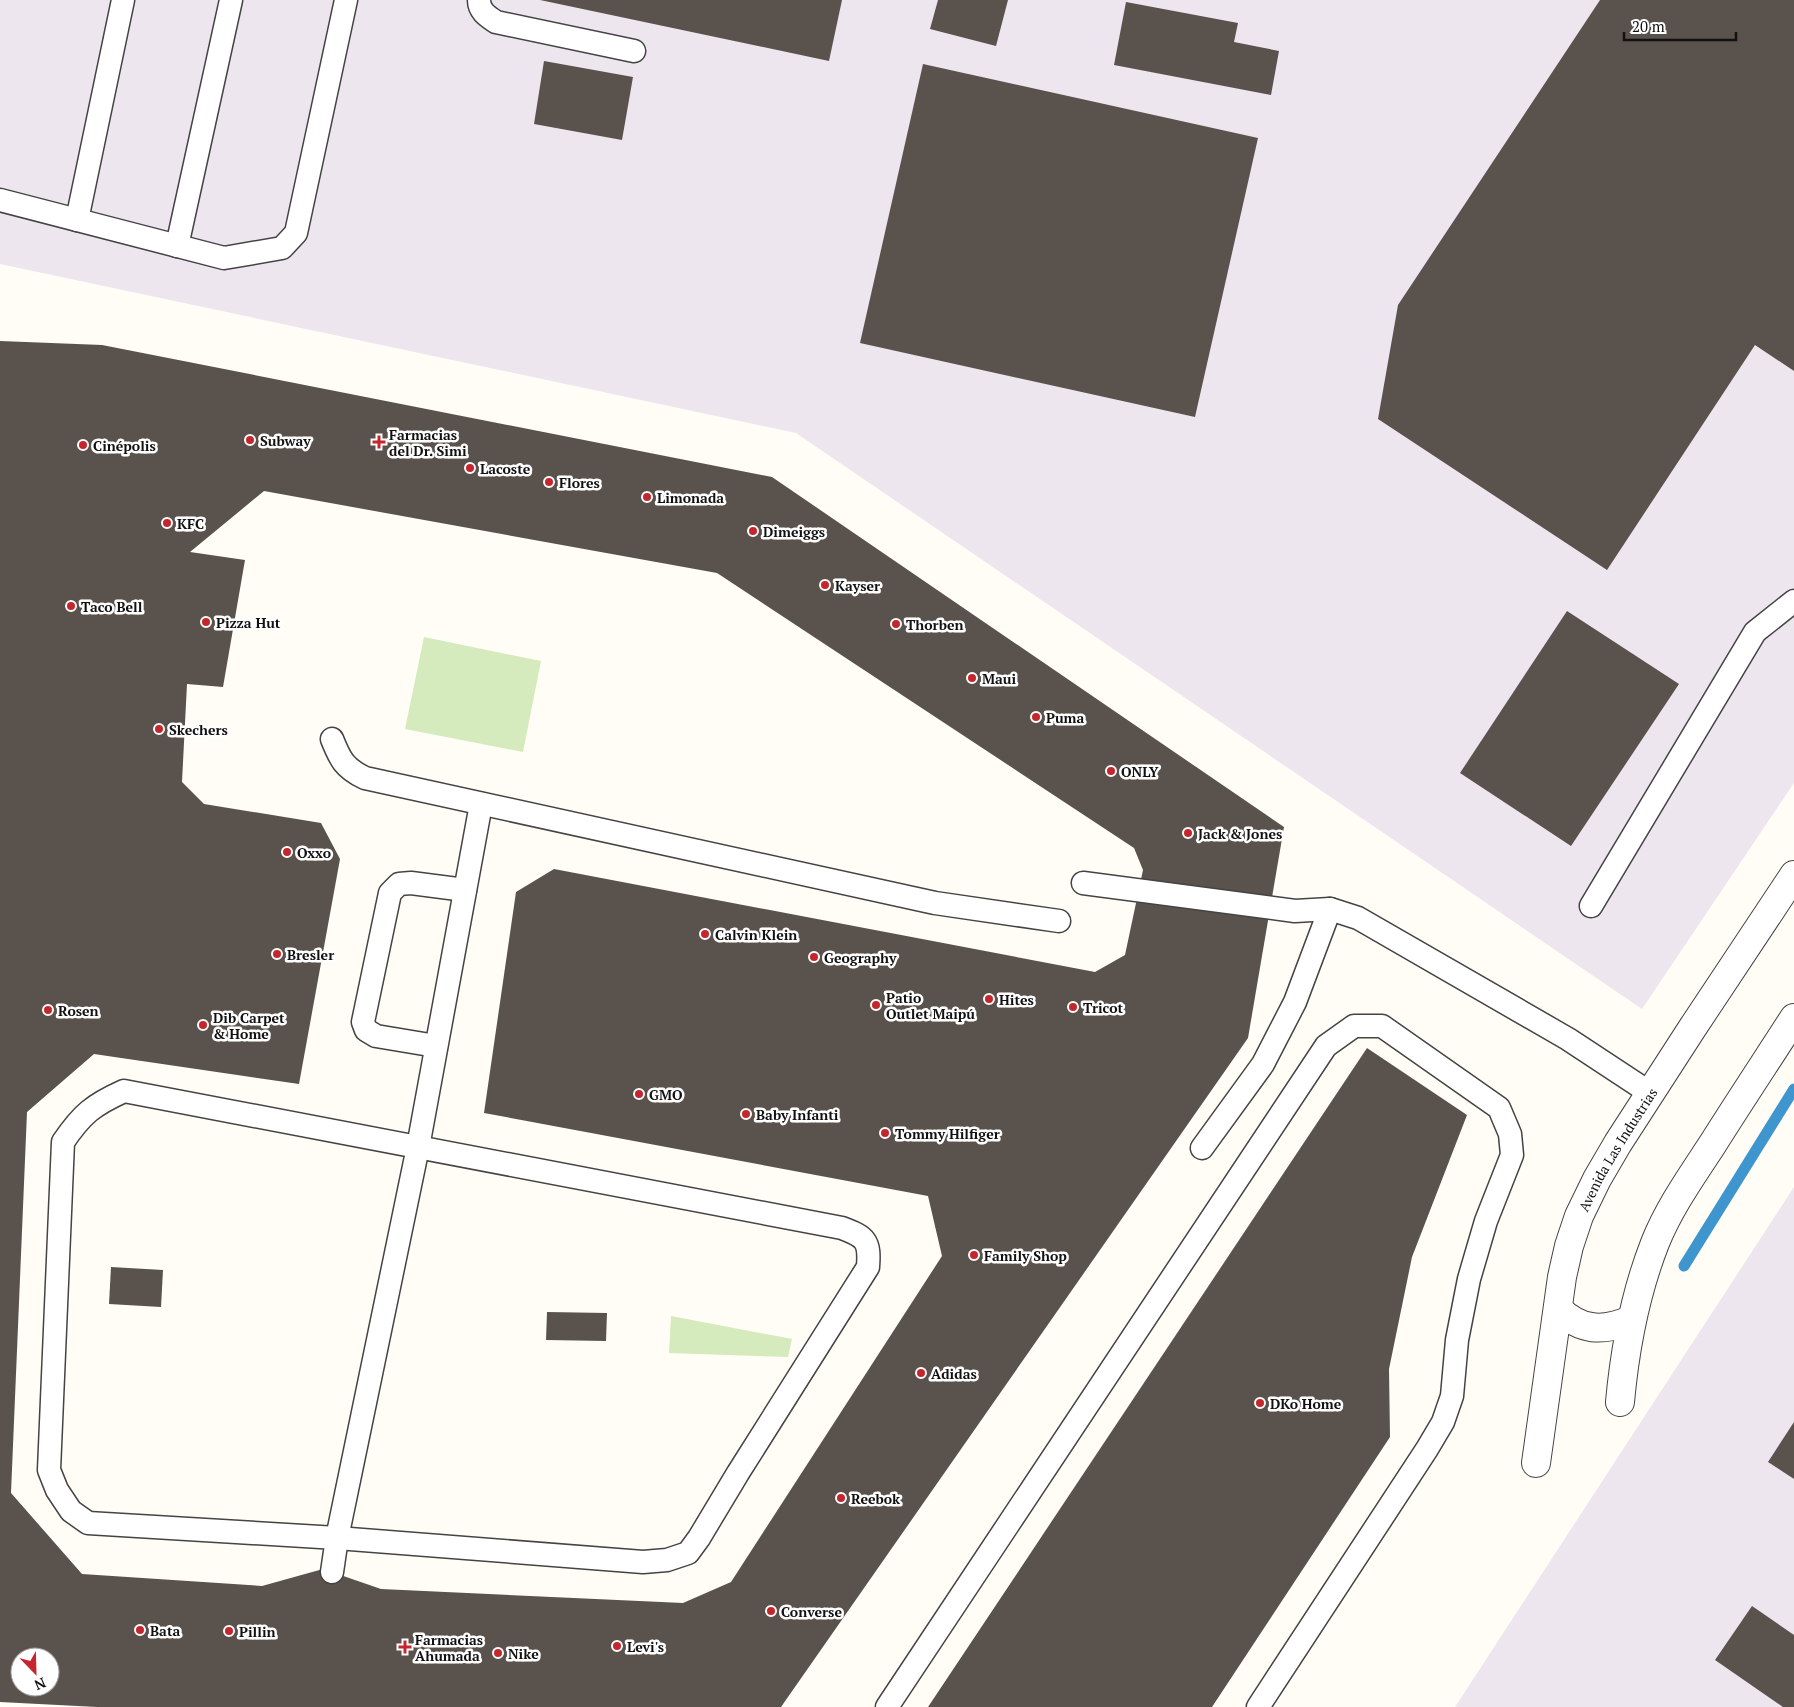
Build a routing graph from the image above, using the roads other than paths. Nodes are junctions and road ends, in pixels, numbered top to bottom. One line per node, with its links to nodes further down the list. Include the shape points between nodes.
1 (123, 0): 7 (lane)
2 (231, 0): 8 (lane)
3 (346, 0): 8 (lane, via 296,232 282,248 224,258)
4 (479, 0): 5 (lane, via 484,14 496,22)
5 (634, 51)
6 (0, 200): 7 (lane)
7 (77, 220): 8 (lane)
8 (177, 246)
9 (1794, 601): 15 (lane, via 1755,632)
10 (332, 739): 11 (lane, via 340,759 351,772 364,778)
11 (481, 804): 14 (lane); 17 (lane, via 935,903)
12 (1794, 875): 20 (street, Avenida Las Industrias)
13 (1083, 883): 16 (lane, via 1295,911)
14 (465, 890): 19 (lane); 19 (lane, via 411,883 399,884 390,893 363,1022 366,1030 376,1036)
15 (1591, 906)
16 (1330, 909): 20 (lane, via 1358,918 1568,1039); 22 (lane, via 1294,1002 1263,1064)
17 (1059, 921)
18 (1794, 1018): 24 (street, via 1672,1206 1650,1258)
19 (436, 1046): 21 (lane)
20 (1650, 1093): 23 (street, Avenida Las Industrias, via 1596,1179 1579,1216 1569,1246)
21 (418, 1147): 27 (lane); 27 (lane, via 124,1091 99,1102 77,1120 62,1142 49,1470 71,1511 88,1523); 27 (lane, via 842,1228 860,1234 869,1251 868,1267 688,1553 667,1560 643,1562)
22 (1202, 1148)
23 (1558, 1309): 24 (street, via 1573,1321 1591,1328 1605,1328); 26 (street, Avenida Las Industrias)
24 (1631, 1320): 25 (street)
25 (1620, 1402)
26 (1536, 1463)
27 (337, 1538): 28 (lane)
28 (332, 1572)
29 (887, 1707): 30 (lane, via 1326,1046 1354,1026 1382,1026 1499,1108 1510,1134 1512,1155 1486,1221 1469,1279 1456,1340 1452,1396 1443,1422)
30 (1258, 1707)

